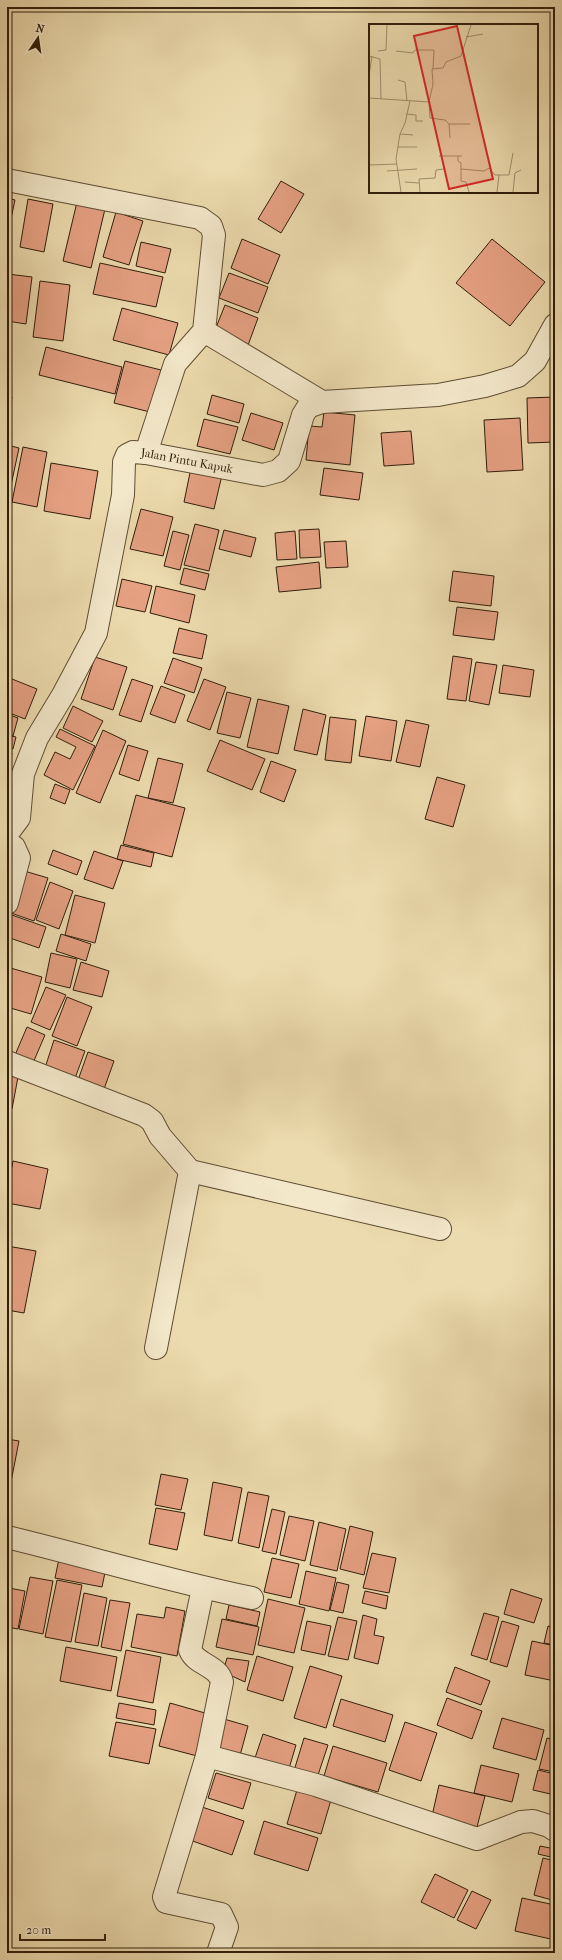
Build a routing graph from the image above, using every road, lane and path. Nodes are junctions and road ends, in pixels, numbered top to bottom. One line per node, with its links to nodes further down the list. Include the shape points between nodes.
1 (7, 180): 3 (street, via 200,218 211,226 214,235)
2 (555, 325): 4 (street, Jalan Pintu Kapuk, via 535,361 518,376 485,386 438,395)
3 (204, 331): 4 (street); 5 (street, via 175,364)
4 (322, 402): 5 (street, Jalan Pintu Kapuk, via 308,407 303,414 289,461 278,471 263,474)
5 (146, 453): 6 (street, Jalan Pintu Kapuk, via 133,452 127,455 124,462 122,495 96,633 37,738 23,774 19,818)
6 (7, 834)
7 (7, 842): 8 (street, via 14,847 18,858)
8 (7, 902)
9 (7, 1062): 10 (street, via 144,1115 152,1121 160,1136)
10 (190, 1171): 11 (street); 12 (street)
11 (440, 1229)
12 (156, 1348)
13 (7, 1537): 14 (street)
14 (203, 1588): 15 (street); 16 (street, via 190,1650 217,1672 222,1682)
15 (252, 1598)
16 (207, 1756): 17 (street, via 316,1785 477,1838 522,1822 533,1821); 18 (street, via 164,1897 166,1902 221,1914 227,1927)
17 (555, 1830)
18 (218, 1953)

